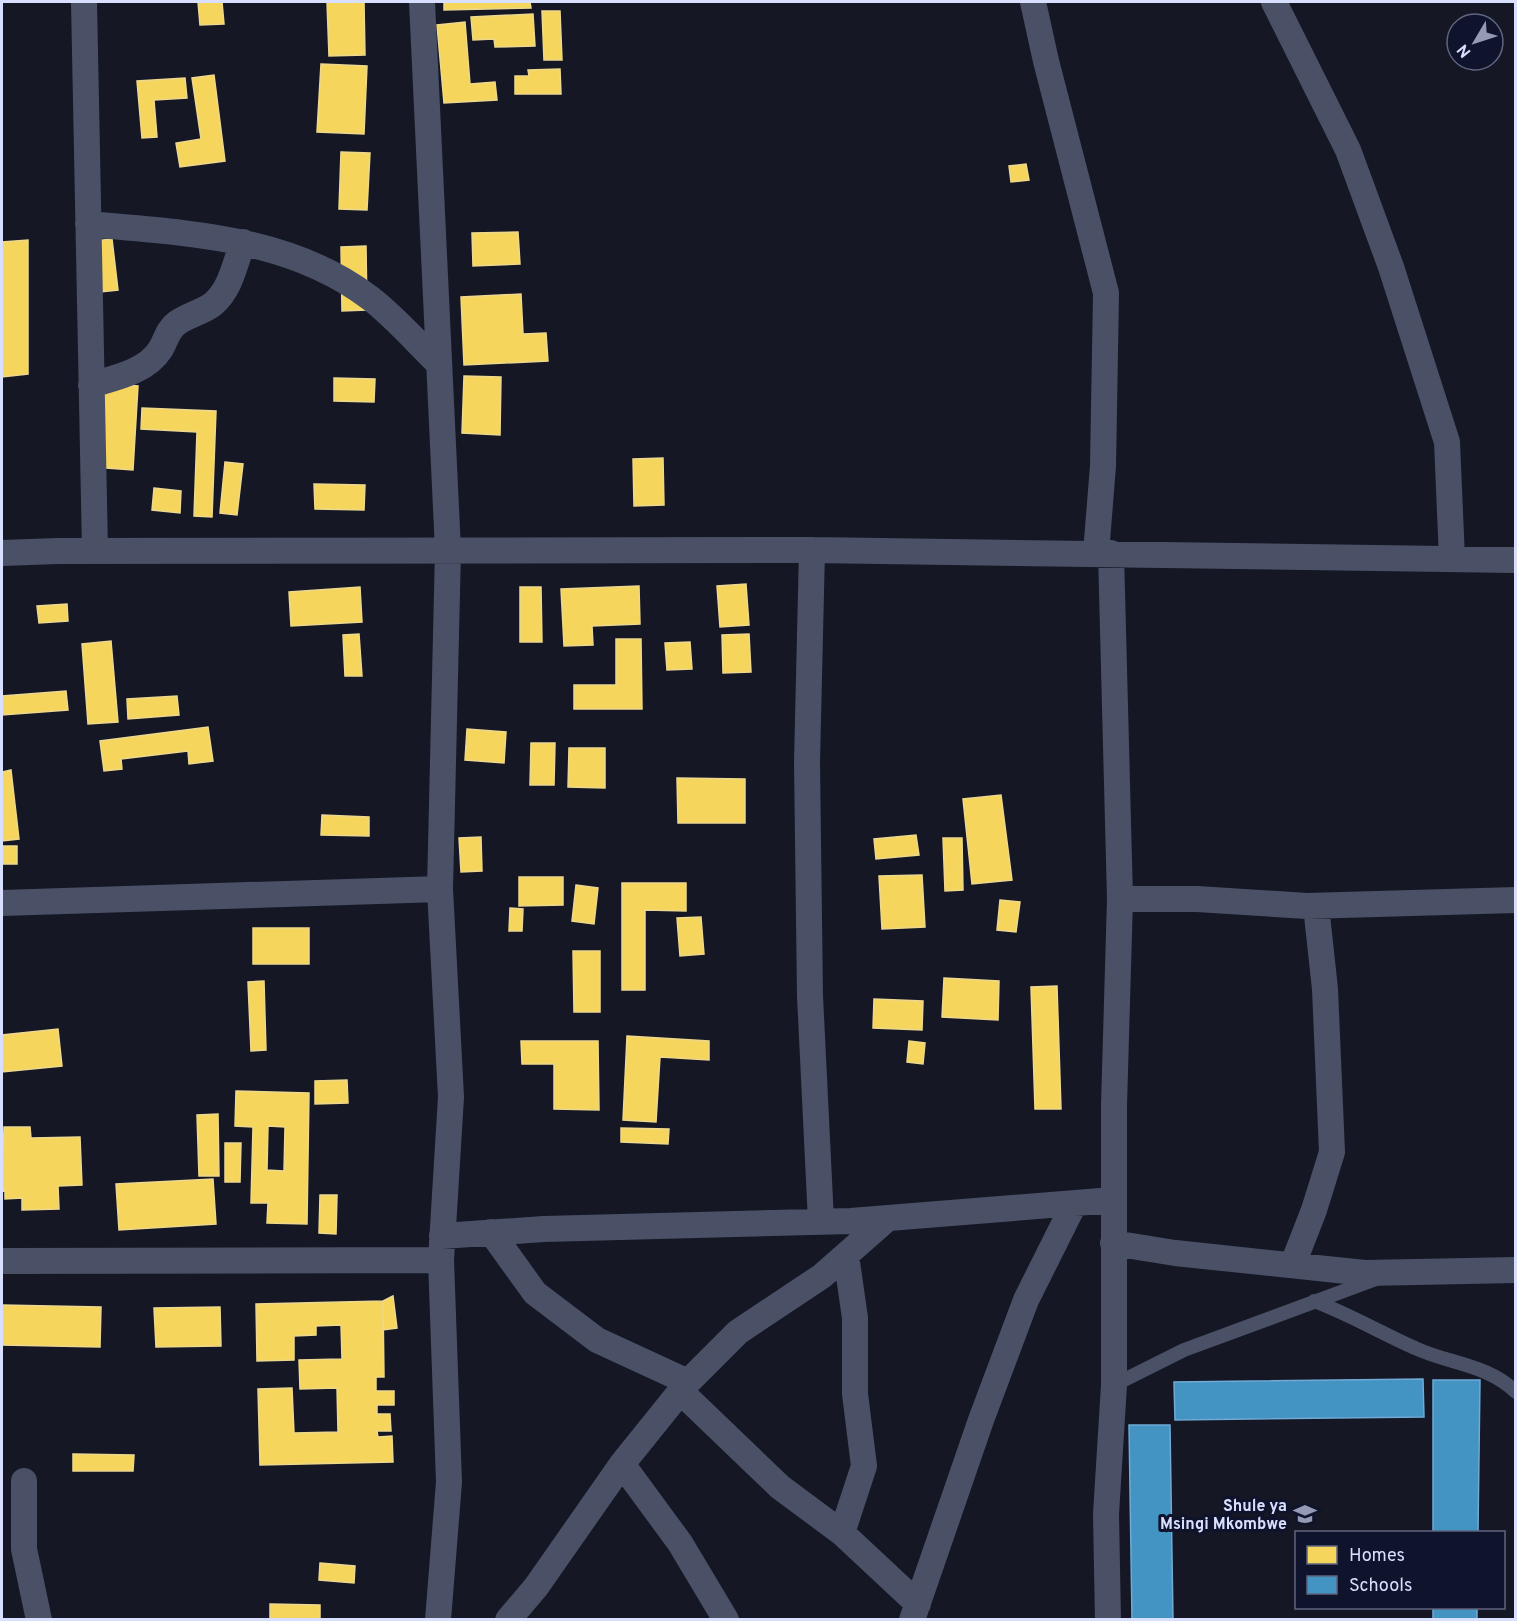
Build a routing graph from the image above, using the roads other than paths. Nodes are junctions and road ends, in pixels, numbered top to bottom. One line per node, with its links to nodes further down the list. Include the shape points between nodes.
1 (84, 2): 5 (street)
2 (422, 2): 7 (street)
3 (1034, 2): 13 (street, via 1106,293)
4 (1274, 2): 14 (street, via 1348,150 1444,431)
5 (88, 224): 6 (street); 8 (street)
6 (243, 242): 7 (street, via 262,245 317,267 370,298); 8 (street, via 226,290 213,304 176,324 167,333 160,351 147,363)
7 (439, 364): 9 (street)
8 (92, 385): 11 (street)
9 (448, 550): 10 (street); 11 (street); 16 (street)
10 (812, 550): 13 (street); 24 (street, via 807,762 810,996)
11 (95, 551): 12 (street)
12 (2, 553)
13 (1103, 553): 14 (street); 17 (street)
14 (1452, 559): 15 (street)
15 (1515, 560)
16 (440, 889): 19 (street); 27 (street, via 451,1097)
17 (1120, 899): 20 (street); 21 (street)
18 (1515, 900): 20 (street)
19 (2, 903)
20 (1316, 906): 30 (street, via 1325,989 1332,1152)
21 (1113, 1200): 22 (street); 26 (street)
22 (1074, 1204): 23 (street); 40 (street, via 1026,1300)
23 (888, 1218): 24 (street); 28 (street)
24 (821, 1221): 25 (street)
25 (491, 1232): 27 (street); 35 (street, via 535,1293 597,1340)
26 (1113, 1243): 30 (street); 34 (street)
27 (442, 1248): 29 (street); 42 (street, via 449,1482)
28 (846, 1255): 35 (street, via 822,1276 738,1332); 39 (street, via 855,1318 855,1395 864,1466)
29 (2, 1261)
30 (1293, 1264): 32 (street, via 1365,1272)
31 (1515, 1270): 32 (street)
32 (1398, 1271): 33 (lane)
33 (1314, 1301): 34 (lane, via 1184,1350); 36 (lane, via 1347,1313 1417,1349 1482,1369)
34 (1114, 1386): 45 (street, via 1106,1514)
35 (684, 1387): 37 (street); 39 (street, via 780,1487)
36 (1515, 1392)
37 (622, 1464): 43 (street, via 537,1587); 44 (street, via 680,1543)
38 (24, 1480): 41 (street, via 24,1549)
39 (842, 1533): 40 (street)
40 (915, 1612)
41 (39, 1620)
42 (438, 1620)
43 (508, 1620)
44 (726, 1620)
45 (1108, 1620)

